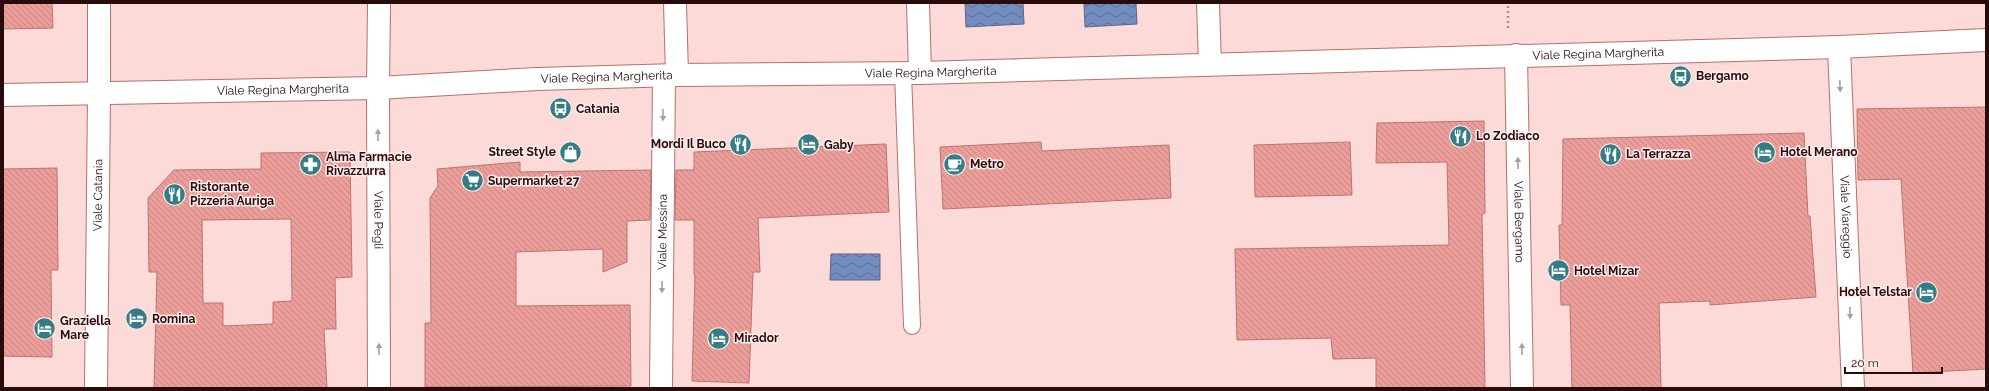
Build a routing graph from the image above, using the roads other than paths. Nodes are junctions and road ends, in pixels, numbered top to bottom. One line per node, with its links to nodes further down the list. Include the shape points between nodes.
1 (99, 3): 13 (street, Viale Catania)
2 (379, 3): 12 (street, Viale Pegli)
3 (675, 3): 11 (street, Viale Messina)
4 (918, 3): 10 (street)
5 (1208, 3): 9 (street)
6 (1986, 40): 7 (street, Viale Regina Margherita)
7 (1839, 47): 8 (street, Viale Regina Margherita); 20 (street, Viale Viareggio, one-way to 20)
8 (1516, 55): 9 (street, Viale Regina Margherita); 19 (street, Viale Bergamo, one-way to 8)
9 (1210, 64): 10 (street, Viale Regina Margherita)
10 (912, 73): 11 (street, Viale Regina Margherita); 15 (lane)
11 (670, 76): 12 (street, Viale Regina Margherita, via 537,79); 18 (street, Viale Messina, one-way to 18)
12 (378, 88): 13 (street, Viale Regina Margherita); 17 (street, Viale Pegli, one-way to 12)
13 (98, 94): 14 (street, Viale Regina Margherita); 16 (street, Viale Catania)
14 (3, 95)
15 (912, 326)
16 (96, 388)
17 (379, 388)
18 (661, 388)
19 (1522, 388)
20 (1853, 388)

